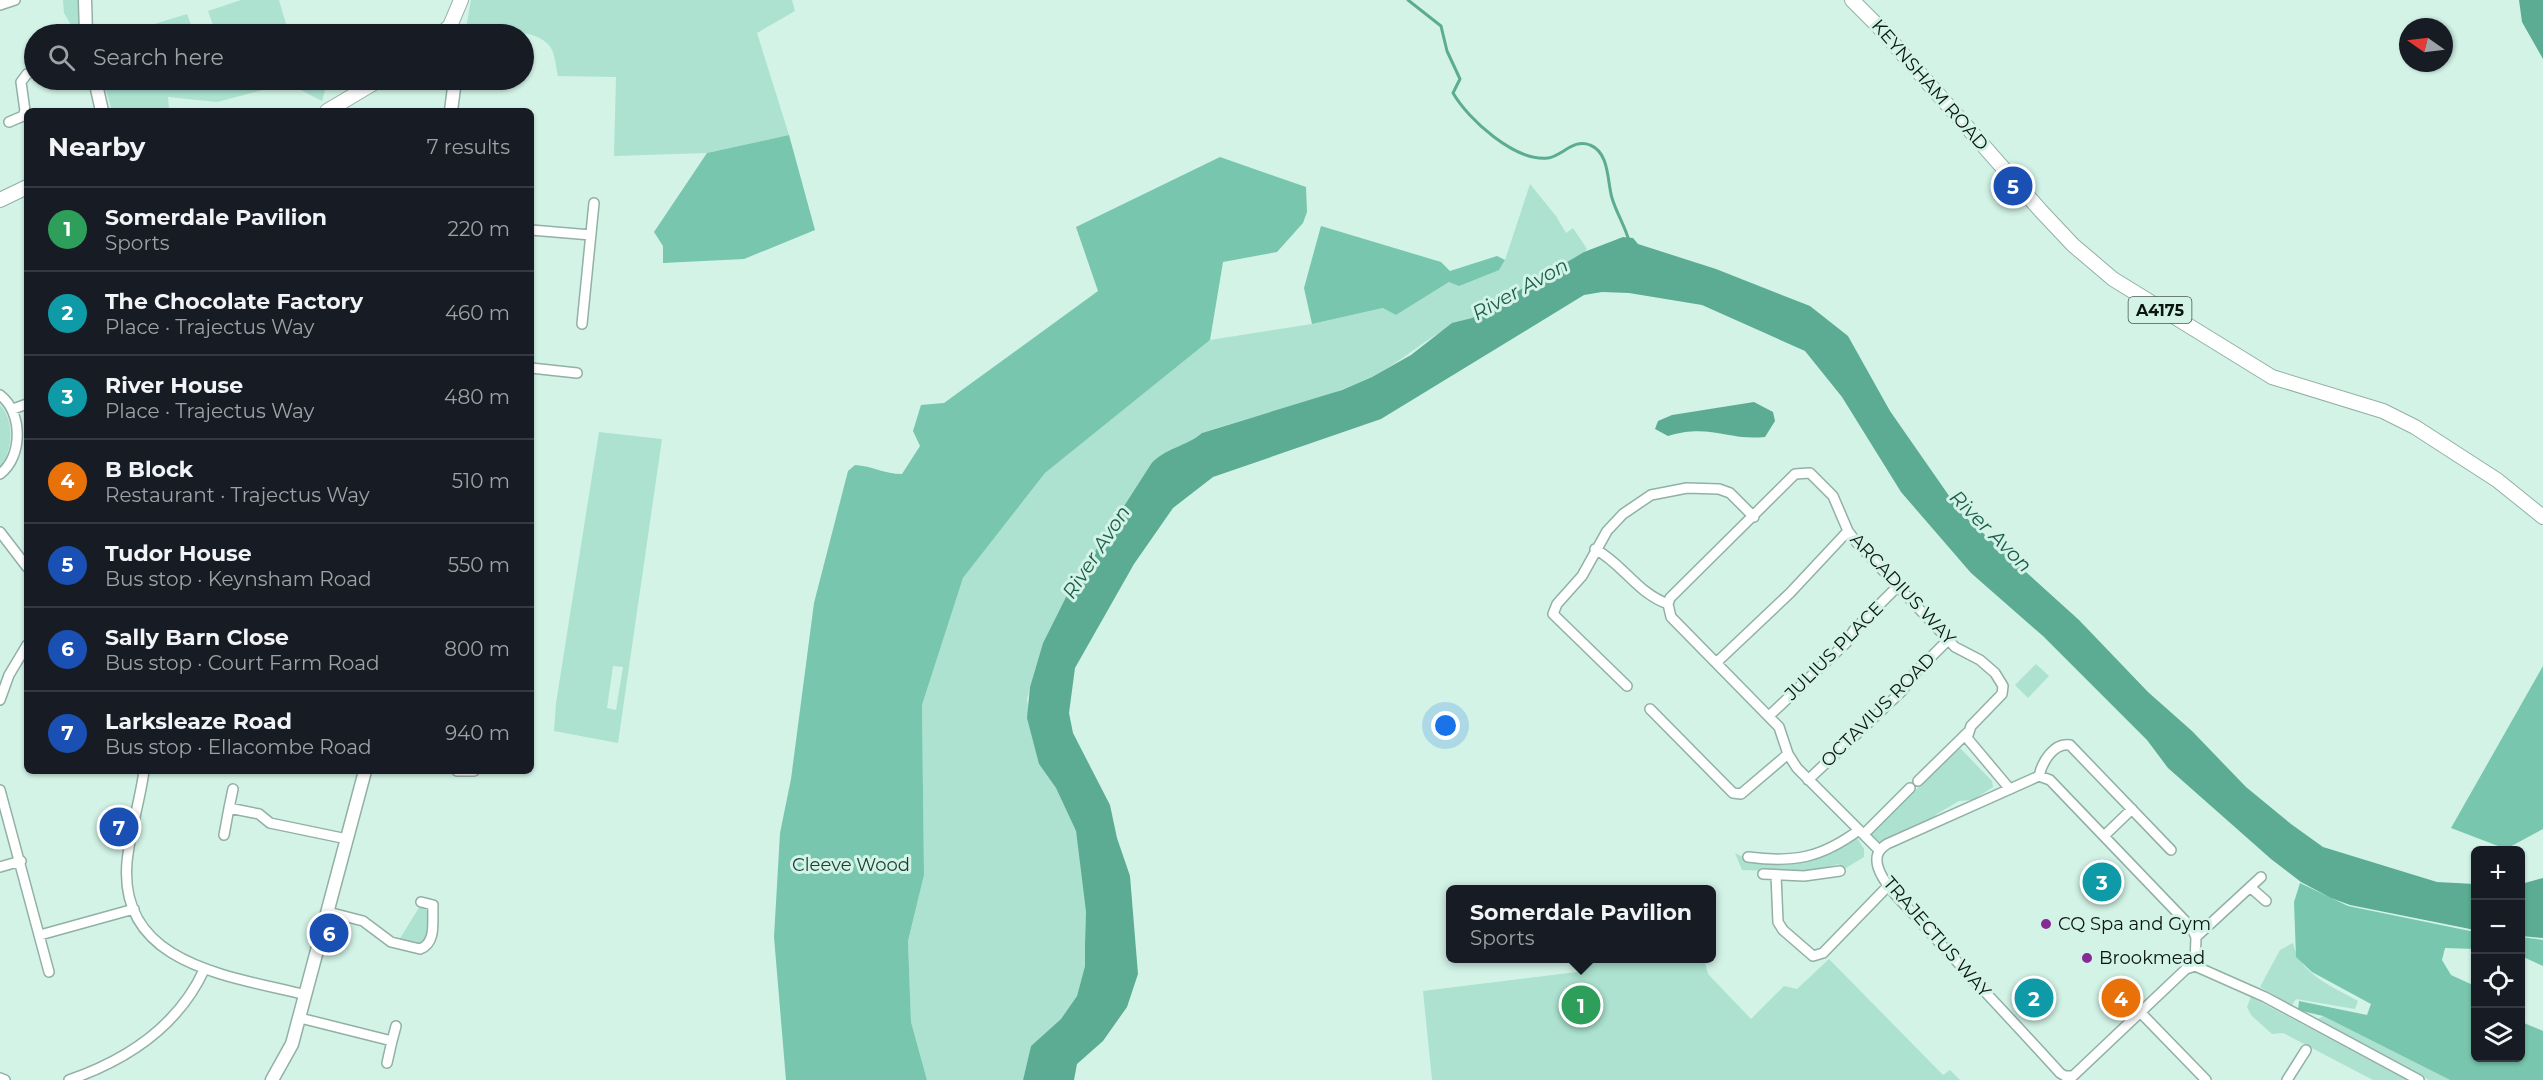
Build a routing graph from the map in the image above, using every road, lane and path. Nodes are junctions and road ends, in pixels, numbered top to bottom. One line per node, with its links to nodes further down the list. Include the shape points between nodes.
1 (15, 0): 5 (street)
2 (85, 0): 6 (street)
3 (461, 0): 7 (main road)
4 (1852, 0): 29 (main road, KEYNSHAM ROAD / A4175, via 2073,245 2113,279 2272,377 2383,411 2415,427 2497,480)
5 (0, 5)
6 (86, 24)
7 (451, 24)
8 (24, 78): 15 (street, via 23,116)
9 (97, 90): 12 (street)
10 (362, 90): 13 (main road)
11 (454, 90): 14 (street)
12 (101, 108)
13 (332, 108)
14 (451, 108)
15 (9, 122)
16 (24, 188): 17 (main road)
17 (0, 200)
18 (594, 203): 20 (street)
19 (534, 230): 20 (street)
20 (591, 235): 21 (street)
21 (582, 324)
22 (534, 368): 23 (street)
23 (577, 373)
24 (0, 395): 26 (street)
25 (24, 405): 26 (street)
26 (13, 410): 27 (street, via 17,435 14,454)
27 (0, 474)
28 (1754, 517): 30 (street, ARCADIUS WAY, via 1796,474 1810,473 1833,496); 32 (street, via 1725,490 1665,490 1623,514); 35 (street, ARCADIUS WAY)
29 (2543, 517)
30 (1848, 531): 34 (street, ARCADIUS WAY); 38 (street)
31 (0, 532): 33 (street)
32 (1595, 549): 35 (street, via 1609,557 1647,595); 39 (street, via 1553,614)
33 (24, 563)
34 (1898, 586): 36 (street, ARCADIUS WAY); 42 (street, JULIUS PLACE, via 1846,643)
35 (1668, 604): 38 (street, via 1671,617)
36 (1948, 640): 43 (street, ARCADIUS WAY, via 1980,660 2003,686 1998,700); 48 (street, OCTAVIUS ROAD, via 1902,691)
37 (24, 650): 40 (street)
38 (1716, 663): 42 (street)
39 (1627, 686)
40 (0, 700)
41 (1650, 709): 44 (street, via 1733,793 1742,794)
42 (1769, 716): 44 (street, via 1783,734)
43 (1967, 733): 49 (street, ARCADIUS WAY); 51 (street, via 1969,742)
44 (1788, 754): 48 (street)
45 (143, 774): 75 (street, via 127,862 128,890)
46 (364, 774): 59 (street)
47 (2039, 776): 51 (street); 55 (street, via 2044,760 2057,747 2067,744); 58 (street, via 2050,780)
48 (1808, 780): 56 (street)
49 (1918, 781)
50 (1910, 788): 56 (street)
51 (2009, 788): 60 (street)
52 (233, 789): 54 (street)
53 (0, 790): 63 (street)
54 (229, 808): 57 (street); 59 (street, via 259,814 270,823)
55 (2132, 809): 58 (street); 61 (street)
56 (1861, 832): 60 (street); 62 (street, via 1814,856 1782,860)
57 (224, 835)
58 (2104, 836): 78 (street, via 2191,927)
59 (347, 838): 76 (street)
60 (1879, 850): 69 (street, TRAJECTUS WAY, via 1878,866)
61 (2171, 850)
62 (1748, 857)
63 (21, 861): 64 (street); 77 (street)
64 (0, 867)
65 (1840, 871): 67 (street)
66 (1763, 874): 67 (street)
67 (1776, 875): 69 (street, via 1778,921 1813,956 1823,953)
68 (2261, 877): 70 (street)
69 (1889, 885): 90 (street, TRAJECTUS WAY)
70 (2250, 887): 71 (street); 78 (street)
71 (2266, 901)
72 (421, 902): 74 (street)
73 (444, 903): 74 (street)
74 (433, 905): 76 (street, via 432,938 420,949 391,942 363,921)
75 (134, 909): 77 (street); 80 (street, via 149,935 173,956)
76 (328, 912): 82 (street)
77 (40, 935): 81 (street)
78 (2196, 937): 79 (street)
79 (2194, 966): 83 (street, TRAJECTUS WAY); 96 (street, via 2265,997)
80 (204, 969): 82 (street); 92 (street, via 176,1016 107,1064)
81 (49, 972)
82 (306, 995): 84 (street)
83 (2140, 1012): 90 (street, TRAJECTUS WAY, via 2081,1071); 94 (street)
84 (300, 1018): 86 (street); 93 (street, via 292,1044)
85 (396, 1026): 86 (street)
86 (392, 1041): 88 (street)
87 (2306, 1050): 95 (street)
88 (387, 1063)
89 (0, 1078): 91 (street)
90 (2064, 1078)
91 (5, 1080)
92 (69, 1080)
93 (272, 1080)
94 (2206, 1080)
95 (2288, 1080)
96 (2419, 1080)

